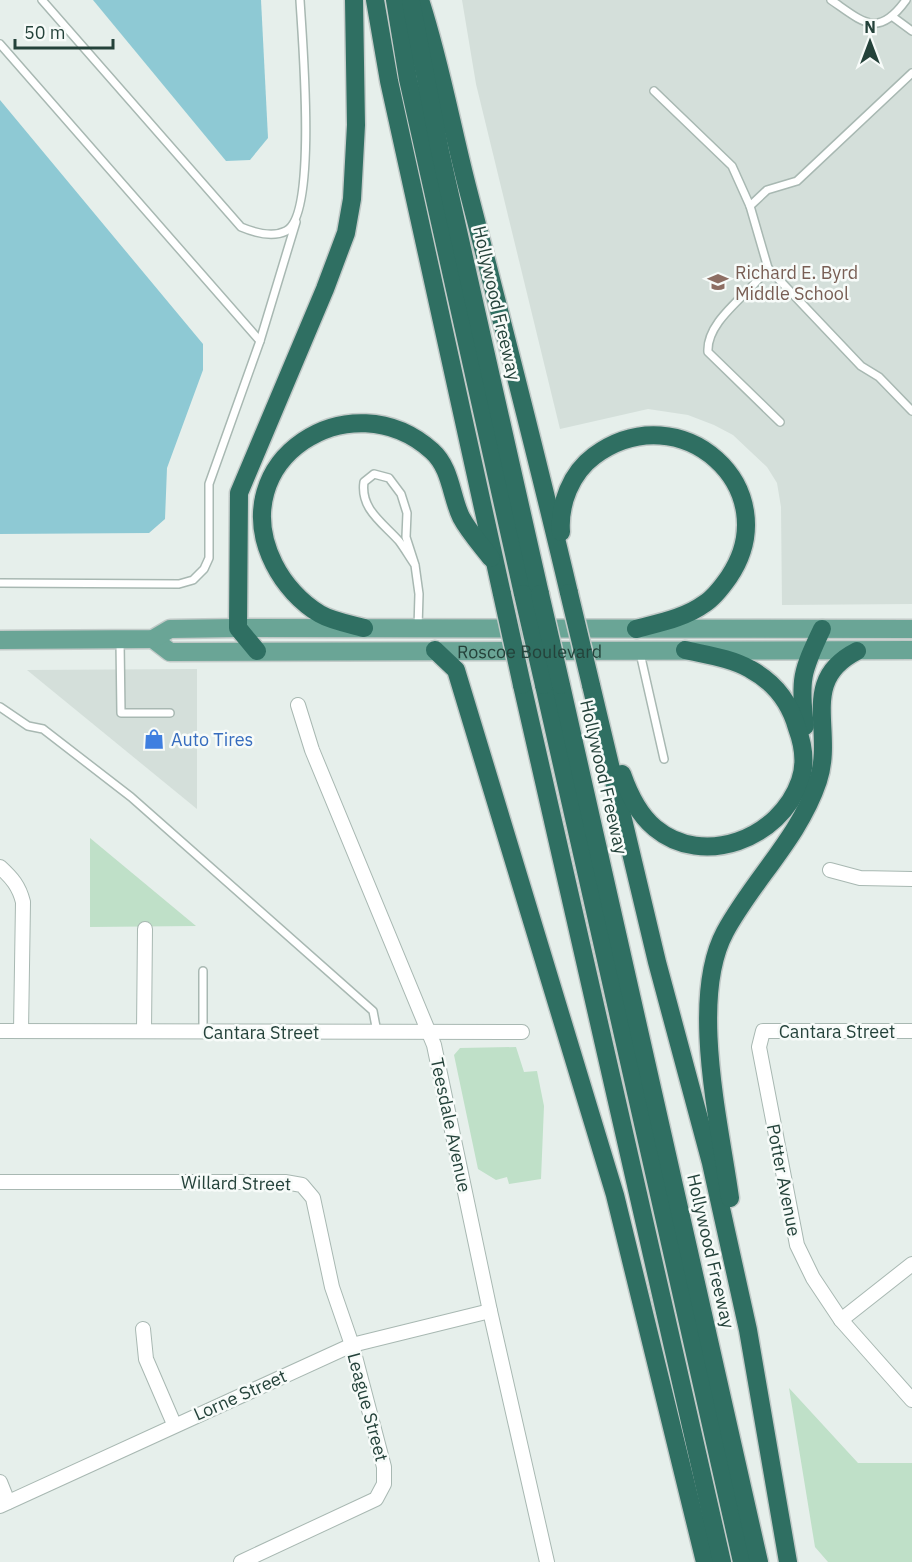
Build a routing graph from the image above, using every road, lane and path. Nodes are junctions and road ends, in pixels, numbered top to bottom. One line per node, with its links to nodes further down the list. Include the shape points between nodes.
1 (42, 0): 17 (lane, via 241,226 271,234 286,231)
2 (300, 0): 17 (lane, via 307,142)
3 (354, 0): 27 (highway, via 356,125 346,233 239,493)
4 (375, 0): 23 (highway, Hollywood Freeway, via 388,81)
5 (386, 0): 26 (highway, via 408,124)
6 (394, 0): 26 (highway)
7 (411, 0): 26 (highway, Hollywood Freeway)
8 (420, 0): 25 (highway, via 435,47)
9 (831, 0): 11 (lane, via 865,24 880,24)
10 (906, 0): 11 (lane)
11 (893, 17): 12 (lane)
12 (912, 31)
13 (0, 44): 19 (lane)
14 (912, 73): 16 (lane, via 797,181 767,190)
15 (654, 91): 16 (lane, via 732,166)
16 (750, 206): 18 (lane)
17 (297, 219): 19 (lane)
18 (768, 268): 20 (lane, via 861,366 879,377); 21 (lane, via 712,328 707,339 708,352)
19 (260, 341): 24 (lane, via 209,484 209,558 193,580 179,584)
20 (912, 411)
21 (780, 422)
22 (415, 565): 22 (lane, via 406,537 407,513 401,494 389,478 374,474 364,482 363,493 369,507); 29 (lane)
23 (496, 566): 26 (highway, Hollywood Freeway); 28 (highway, via 461,517 444,468 434,452 417,440 364,423 330,428 306,438 287,452 265,489 263,523 270,555 299,598 321,615)
24 (0, 583)
25 (569, 593): 30 (highway, via 560,529 562,504 572,480 587,461 632,436 658,434 682,438 700,447 730,475 739,493 746,518 745,542 737,564 705,604); 44 (highway, bridge)
26 (520, 594): 43 (highway, Hollywood Freeway, bridge); 43 (highway, Hollywood Freeway, bridge)
27 (238, 628): 28 (main road, Roscoe Boulevard); 34 (main road, Roscoe Boulevard, via 170,629); 41 (highway)
28 (364, 628): 29 (main road, Roscoe Boulevard)
29 (418, 628): 30 (main road, Roscoe Boulevard)
30 (636, 629): 31 (main road, Roscoe Boulevard)
31 (822, 629): 32 (main road, Roscoe Boulevard); 39 (highway)
32 (912, 629)
33 (120, 639): 34 (main road, Roscoe Boulevard); 35 (main road, Roscoe Boulevard); 47 (lane, via 121,713)
34 (153, 639): 41 (main road, Roscoe Boulevard, via 170,652)
35 (0, 640)
36 (435, 650): 37 (main road, Roscoe Boulevard); 41 (main road, Roscoe Boulevard); 77 (highway, via 456,670 615,1195)
37 (640, 650): 38 (main road, Roscoe Boulevard); 49 (lane)
38 (685, 650): 39 (main road, Roscoe Boulevard); 48 (highway, via 730,660 768,680 793,714)
39 (812, 650): 42 (main road, Roscoe Boulevard); 48 (highway, via 801,682 807,736)
40 (912, 650): 42 (main road, Roscoe Boulevard)
41 (257, 651)
42 (857, 651): 69 (highway, via 830,670 824,684 819,778 801,821 724,934 714,960 708,1014 713,1074)
43 (540, 685): 78 (highway, Hollywood Freeway); 79 (highway); 80 (highway); 81 (highway, Hollywood Freeway)
44 (591, 686): 48 (highway, via 628,792 639,812 673,840 716,848 757,833 792,800 801,780); 69 (highway, via 657,962 711,1163)
45 (298, 705): 63 (street, Teesdale Avenue, via 312,750)
46 (0, 707): 61 (lane, via 28,726 43,729 131,797 373,1011)
47 (170, 713)
48 (803, 758)
49 (663, 759)
50 (0, 867): 56 (street, via 20,890 23,902)
51 (830, 870): 52 (street, via 860,878)
52 (912, 879)
53 (145, 929): 57 (street)
54 (203, 971): 58 (lane)
55 (0, 1031): 56 (street, Cantara Street)
56 (21, 1031): 57 (street, Cantara Street)
57 (144, 1031): 58 (street, Cantara Street)
58 (203, 1031): 61 (street, Cantara Street)
59 (763, 1031): 60 (street, Cantara Street); 67 (street, Potter Avenue, via 761,1062 796,1245)
60 (912, 1031)
61 (377, 1032): 63 (street, Cantara Street)
62 (522, 1032): 63 (street, Cantara Street)
63 (429, 1033): 66 (street, Teesdale Avenue)
64 (0, 1182): 70 (street, Willard Street, via 302,1185 313,1198 332,1287)
65 (912, 1264): 67 (street)
66 (490, 1311): 70 (street, Lorne Street); 76 (street, Teesdale Avenue)
67 (841, 1320): 71 (street, Potter Avenue)
68 (143, 1329): 72 (street, via 146,1359)
69 (748, 1330): 82 (highway)
70 (351, 1345): 72 (street, Lorne Street); 75 (street, League Street, via 384,1467 384,1484 376,1499)
71 (912, 1400)
72 (174, 1424): 74 (street, Lorne Street)
73 (0, 1482): 74 (street)
74 (4, 1504)
75 (241, 1562)
76 (548, 1562)
77 (705, 1562)
78 (722, 1562)
79 (732, 1562)
80 (742, 1562)
81 (759, 1562)
82 (788, 1562)

